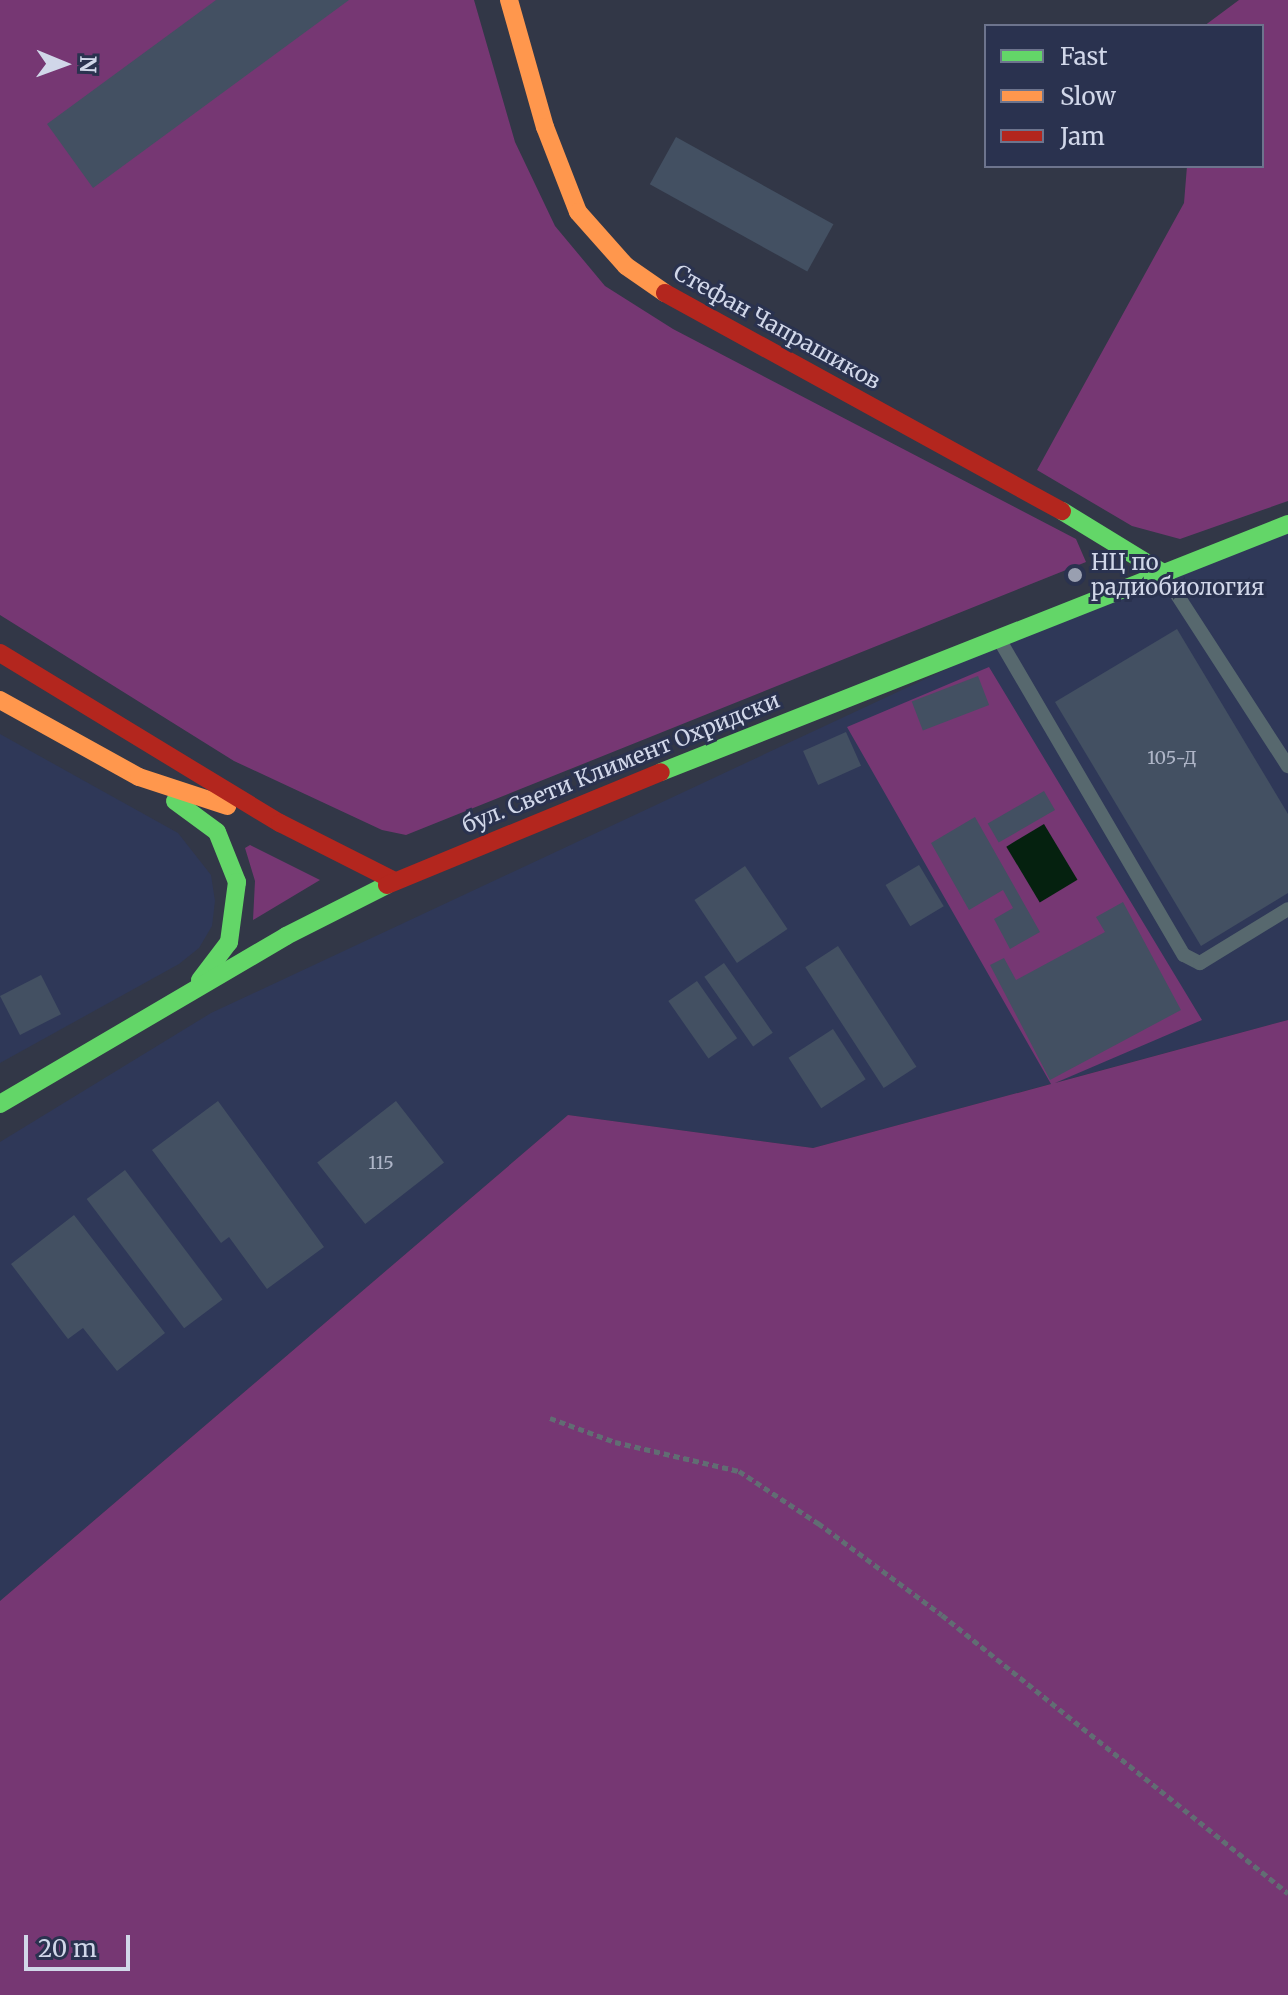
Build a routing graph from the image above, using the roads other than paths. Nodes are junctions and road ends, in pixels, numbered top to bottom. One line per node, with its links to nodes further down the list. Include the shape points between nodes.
1 (509, 0): 3 (main road, Стефан Чапрашиков, via 545,127 578,212 626,266 685,307 1115,540)
2 (1288, 524): 3 (main road, бул. Свети Климент Охридски)
3 (1163, 573): 4 (main road, бул. Свети Климент Охридски); 7 (lane)
4 (996, 636): 10 (main road, бул. Свети Климент Охридски); 11 (lane, via 1184,955 1200,963)
5 (0, 653): 9 (main road)
6 (0, 700): 8 (main road)
7 (1288, 766)
8 (139, 777): 9 (main road); 12 (main road, via 217,832 237,882 236,919 224,951 207,975)
9 (280, 823): 10 (main road)
10 (395, 881): 12 (main road, бул. Свети Климент Охридски, via 338,906)
11 (1288, 909)
12 (173, 1003): 13 (main road, бул. Свети Климент Охридски)
13 (0, 1104)

